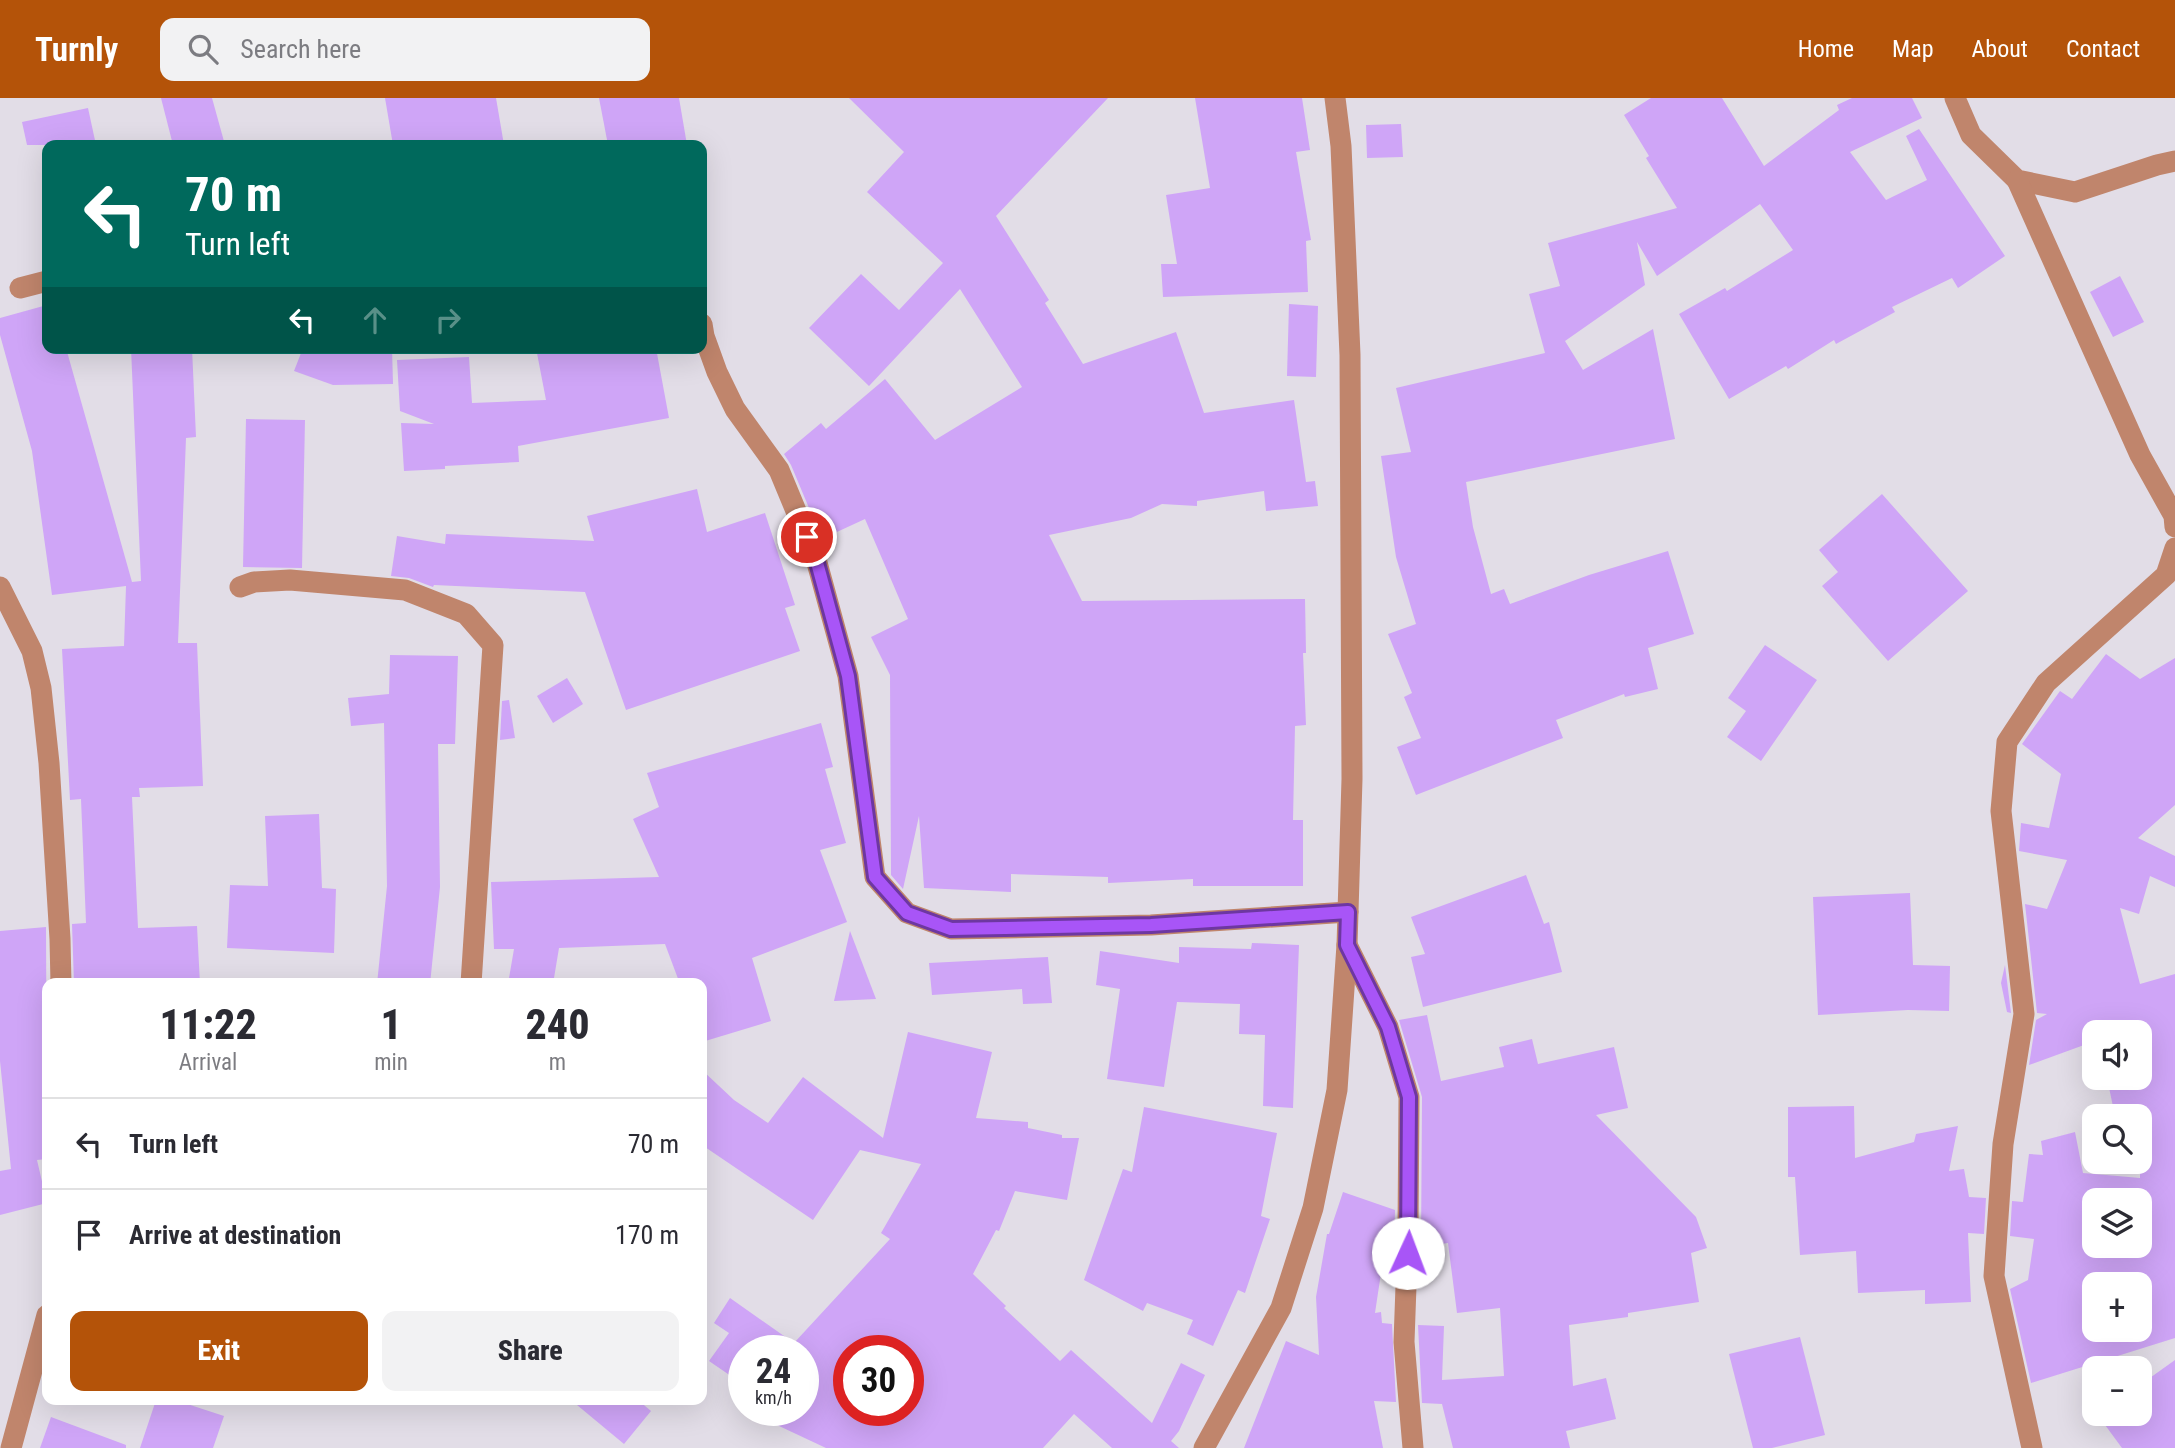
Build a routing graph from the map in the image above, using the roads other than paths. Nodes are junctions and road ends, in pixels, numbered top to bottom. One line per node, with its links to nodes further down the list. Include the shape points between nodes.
1 (1335, 98): 12 (street, via 1350,355 1352,779)
2 (1955, 98): 4 (street, via 1971,135)
3 (2175, 161): 4 (street, via 2075,192)
4 (2017, 180): 8 (street, via 2140,455 2174,516)
5 (42, 282): 6 (street)
6 (20, 288)
7 (707, 340): 12 (street, via 735,409 779,470 816,559 848,676 875,877 907,913 951,929 1151,925)
8 (2175, 527)
9 (2175, 548): 20 (street, via 2166,575 2046,682 2007,742 2001,811 2024,1014 2003,1144 1994,1276)
10 (0, 587): 14 (street, via 32,651 41,688)
11 (240, 587): 15 (street, via 290,580 405,590 467,614 493,645)
12 (1348, 912): 13 (street)
13 (1347, 945): 18 (street, via 1337,1090 1313,1208 1281,1308); 19 (street, via 1388,1027 1409,1097 1404,1342)
14 (61, 978)
15 (471, 978)
16 (42, 1333): 17 (street)
17 (11, 1448)
18 (1204, 1448)
19 (1413, 1448)
20 (2032, 1448)

